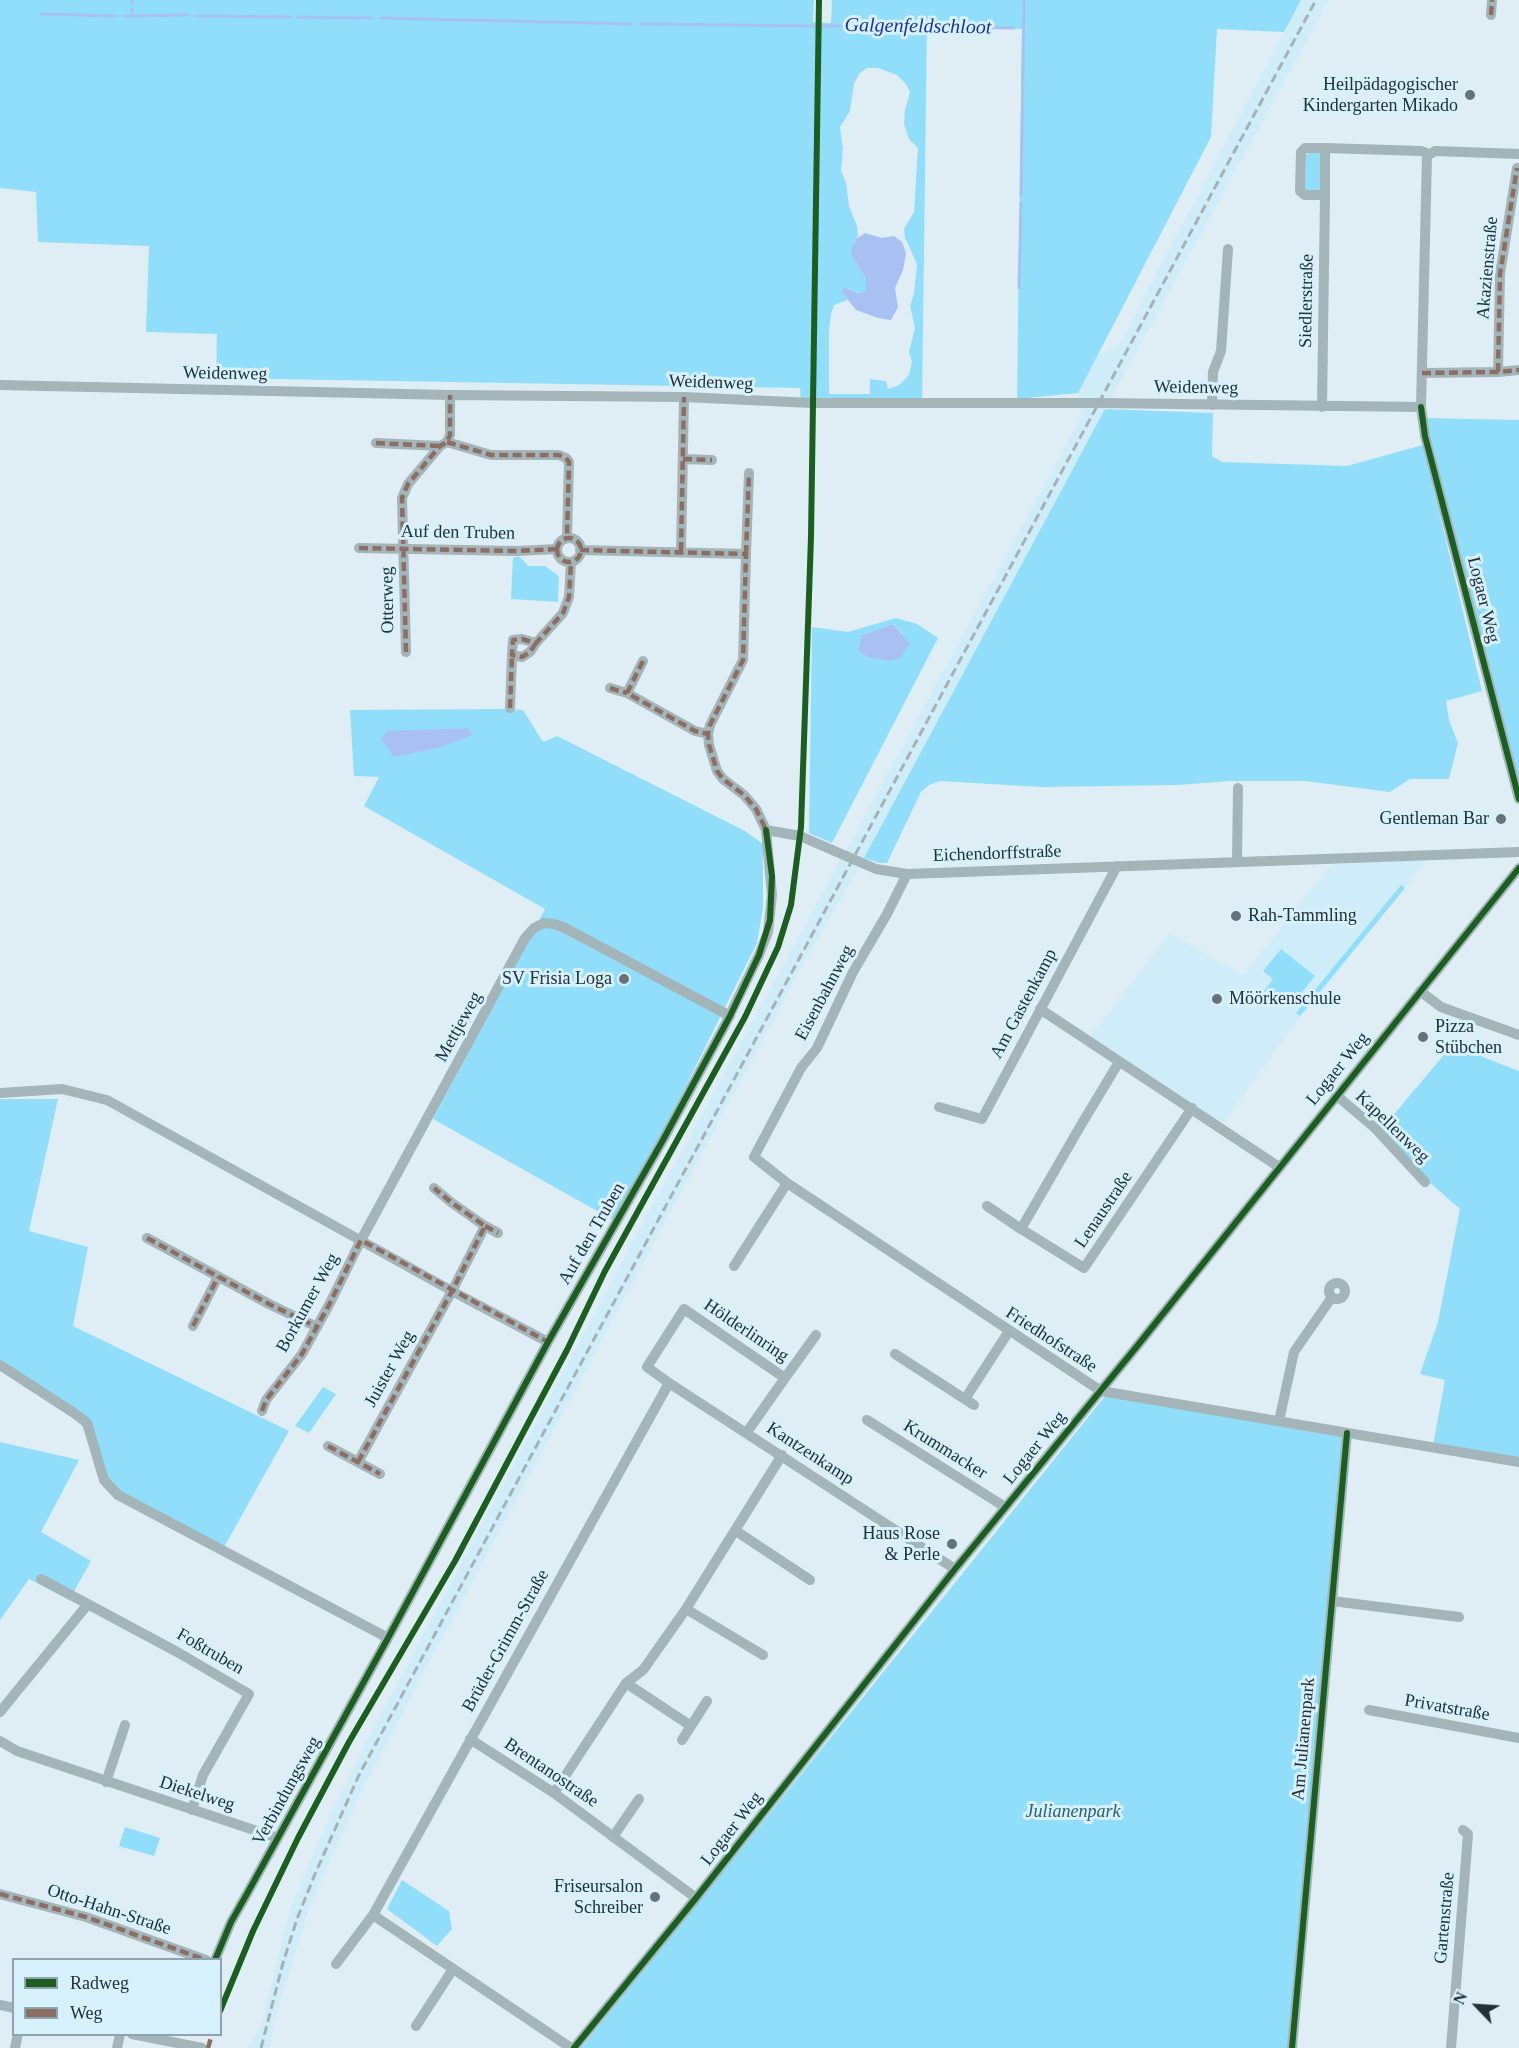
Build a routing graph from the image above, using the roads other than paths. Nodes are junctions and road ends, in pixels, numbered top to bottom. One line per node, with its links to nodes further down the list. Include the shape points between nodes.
1 (1492, 0): 2 (street)
2 (1491, 15)
3 (1325, 148): 4 (street, via 1421,150); 7 (street, Siedlerstraße); 7 (street, via 1305,148 1301,152 1300,191 1305,195)
4 (1429, 154): 5 (street); 11 (street, Logaer Weg)
5 (1519, 154)
6 (1516, 168): 10 (street, Akazienstraße, via 1500,274)
7 (1325, 195): 16 (street, Siedlerstraße)
8 (1228, 249): 15 (street, via 1221,351 1213,372)
9 (1519, 370): 10 (street)
10 (1498, 372): 11 (street)
11 (1422, 373): 17 (street, Logaer Weg)
12 (0, 385): 13 (street, Weidenweg)
13 (450, 395): 14 (street, Weidenweg); 19 (street, via 450,435)
14 (684, 397): 15 (street, Weidenweg, via 812,403); 20 (street)
15 (1212, 405): 16 (street, Weidenweg)
16 (1322, 407): 17 (street, Weidenweg)
17 (1421, 407): 40 (street, Logaer Weg, via 1425,436)
18 (376, 443): 19 (street)
19 (443, 444): 23 (street, via 490,455 566,458); 25 (street, Otterweg, via 408,483 402,498)
20 (683, 459): 21 (street); 28 (street)
21 (712, 460)
22 (749, 473): 29 (street)
23 (567, 538): 26 (street); 27 (street, via 577,541)
24 (359, 548): 25 (street, Auf den Truben)
25 (404, 548): 26 (street, Auf den Truben); 32 (street, Otterweg)
26 (557, 549): 30 (street, via 561,559)
27 (580, 550): 28 (street); 30 (street, via 578,558)
28 (681, 551): 29 (street)
29 (746, 554): 38 (street, via 743,660)
30 (571, 562): 31 (street, via 567,605)
31 (536, 643): 33 (street, via 522,657); 33 (street, via 513,640)
32 (406, 652)
33 (512, 656): 37 (street)
34 (643, 661): 36 (street)
35 (610, 688): 36 (street)
36 (627, 693): 38 (street, via 695,731)
37 (510, 708)
38 (708, 734): 41 (street, Auf den Truben, via 717,771 756,809)
39 (1238, 788): 43 (street)
40 (1519, 799)
41 (766, 830): 46 (street, Eichendorffstraße, via 800,836 876,869); 49 (street, Auf den Truben, via 772,876 770,920 759,955)
42 (1519, 852): 43 (street, Eichendorffstraße)
43 (1237, 862): 44 (street, Eichendorffstraße)
44 (1117, 866): 46 (street, Eichendorffstraße); 48 (street, Am Gastenkamp)
45 (1519, 868): 47 (street, Logaer Weg)
46 (907, 874): 56 (street, Eisenbahnweg, via 817,1048 801,1068)
47 (1420, 991): 50 (street, via 1441,1007); 53 (street, Logaer Weg)
48 (1041, 1009): 51 (street); 54 (street, Am Gastenkamp, via 982,1119)
49 (730, 1016): 66 (street, Mettjeweg, via 565,928 544,923 534,928 525,938); 75 (street, Auf den Truben)
50 (1519, 1035)
51 (1119, 1062): 55 (street); 63 (street)
52 (0, 1093): 66 (street, via 62,1089 107,1100)
53 (1336, 1095): 57 (street, Logaer Weg); 58 (street, Kapellenweg, via 1375,1128)
54 (939, 1107)
55 (1192, 1108): 57 (street); 63 (street, Lenaustraße, via 1084,1268)
56 (754, 1157): 59 (street, Friedhofstraße)
57 (1279, 1167): 81 (street, Logaer Weg)
58 (1425, 1182)
59 (787, 1183): 67 (street); 73 (street, Friedhofstraße)
60 (434, 1188): 62 (street)
61 (987, 1206): 63 (street, Lenaustraße)
62 (485, 1226): 64 (street); 69 (street, Juister Weg)
63 (1021, 1229)
64 (498, 1233)
65 (147, 1238): 68 (street)
66 (361, 1240): 69 (street); 72 (street, Borkumer Weg)
67 (734, 1266)
68 (219, 1277): 71 (street); 72 (street)
69 (452, 1291): 75 (street); 89 (street, Juister Weg)
70 (1332, 1298): 84 (street, via 1294,1352)
71 (193, 1326)
72 (317, 1327): 82 (street, Borkumer Weg)
73 (1010, 1331): 76 (street, via 970,1402); 81 (street, Friedhofstraße)
74 (816, 1335): 79 (street, Hölderlinring)
75 (548, 1342): 101 (street, Auf den Truben)
76 (895, 1354)
77 (0, 1365): 101 (street, via 87,1423 104,1480 118,1495)
78 (647, 1367): 79 (street, Hölderlinring, via 684,1309); 80 (street, Kantzenkamp)
79 (785, 1378): 85 (street, Hölderlinring)
80 (669, 1383): 85 (street, Kantzenkamp); 110 (street, Brüder-Grimm-Straße)
81 (1101, 1391): 84 (street, Friedhofstraße); 92 (street, Logaer Weg)
82 (262, 1411)
83 (867, 1420): 92 (street, Krummacker)
84 (1279, 1421): 86 (street, Friedhofstraße)
85 (747, 1432): 88 (street, Kantzenkamp)
86 (1347, 1432): 90 (street, Friedhofstraße); 97 (street, Am Julianenpark)
87 (328, 1446): 89 (street)
88 (782, 1455): 93 (street); 94 (street, Kantzenkamp)
89 (358, 1462): 91 (street)
90 (1519, 1462)
91 (380, 1474)
92 (1005, 1508): 94 (street, Logaer Weg)
93 (736, 1531): 96 (street); 99 (street)
94 (955, 1569): 121 (street, Logaer Weg)
95 (41, 1579): 98 (street, Foßtruben)
96 (810, 1580)
97 (1332, 1601): 100 (street); 131 (street, Am Julianenpark)
98 (88, 1604): 106 (street); 116 (street, Foßtruben, via 249,1694 202,1775)
99 (686, 1609): 102 (street); 103 (street, via 643,1670)
100 (1459, 1617)
101 (388, 1638): 119 (street, Verbindungsweg)
102 (763, 1655)
103 (626, 1683): 108 (street); 114 (street)
104 (707, 1701): 108 (street)
105 (1369, 1710): 109 (street, Privatstraße)
106 (0, 1712)
107 (125, 1725): 113 (street)
108 (691, 1726): 111 (street)
109 (1519, 1738)
110 (470, 1739): 114 (street, Brentanostraße); 122 (street, Brüder-Grimm-Straße)
111 (682, 1740)
112 (0, 1741): 113 (street, Diekelweg, via 17,1751)
113 (106, 1782): 116 (street, Diekelweg)
114 (554, 1793): 118 (street, Brentanostraße)
115 (639, 1799): 118 (street)
116 (192, 1810): 119 (street, Diekelweg)
117 (1463, 1830): 132 (street, Gartenstraße, via 1468,1834)
118 (613, 1837): 121 (street, Brentanostraße)
119 (278, 1838): 124 (street, Verbindungsweg)
120 (0, 1893): 123 (street, Otto-Hahn-Straße, via 86,1917)
121 (696, 1898): 130 (street, Logaer Weg)
122 (373, 1915): 125 (street, Brüder-Grimm-Straße); 126 (street)
123 (203, 1958)
124 (215, 1958)
125 (336, 1965)
126 (453, 1969): 127 (street); 130 (street)
127 (416, 2026)
128 (146, 2036): 129 (street)
129 (197, 2043)
130 (573, 2048)
131 (1292, 2048)
132 (1451, 2048)

